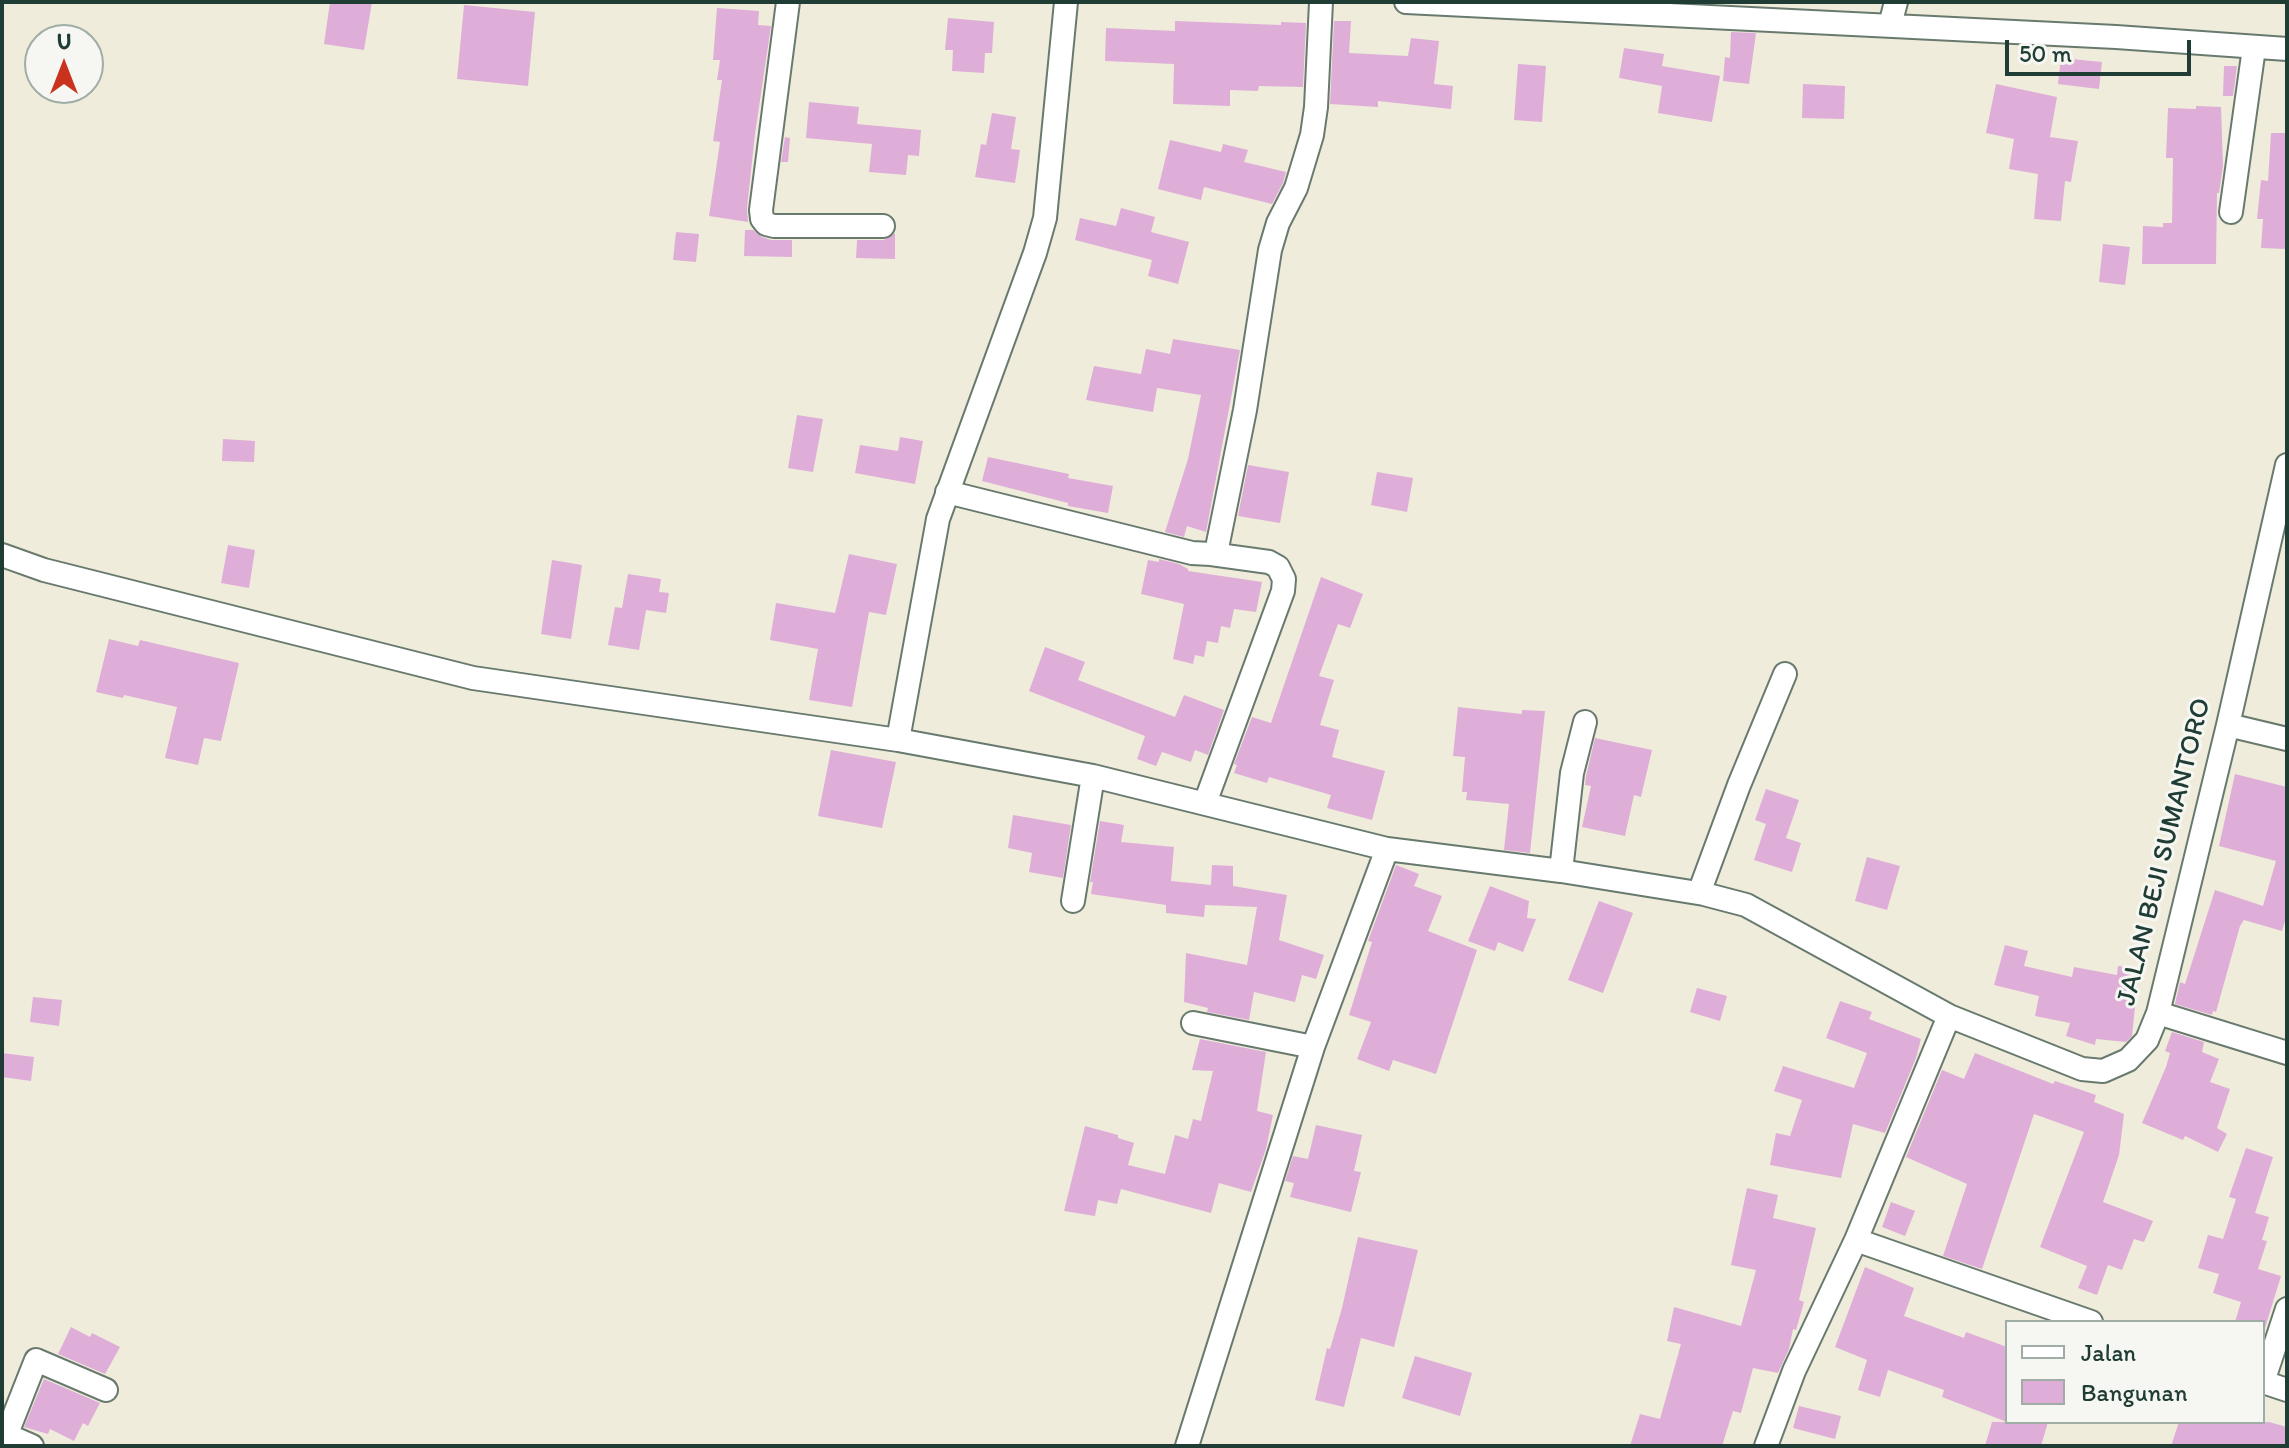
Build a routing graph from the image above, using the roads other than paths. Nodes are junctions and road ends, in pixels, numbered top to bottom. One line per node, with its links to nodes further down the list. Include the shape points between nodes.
1 (788, 2): 11 (street, via 762,219 774,226)
2 (1066, 2): 13 (street, via 1045,218)
3 (1321, 2): 14 (street, via 1312,135 1270,250 1220,541)
4 (1406, 2): 6 (street)
5 (1896, 2): 7 (street)
6 (1529, 6): 7 (street)
7 (1890, 25): 8 (street)
8 (2254, 48): 9 (street); 10 (street)
9 (2287, 49)
10 (2231, 212)
11 (883, 226)
12 (2287, 465): 18 (street, JALAN BEJI SUMANTORO)
13 (947, 492): 14 (street); 20 (street)
14 (1211, 554): 22 (street, via 1269,562 1284,579)
15 (2, 555): 20 (street, via 473,678)
16 (1785, 674): 25 (street)
17 (1585, 722): 24 (street, via 1572,773)
18 (2228, 725): 19 (street); 27 (street, JALAN BEJI SUMANTORO)
19 (2287, 739)
20 (898, 740): 21 (street)
21 (1093, 776): 22 (street); 26 (street)
22 (1205, 803): 23 (street)
23 (1387, 849): 24 (street); 30 (street)
24 (1561, 871): 25 (street)
25 (1699, 893): 28 (street, via 1746,905)
26 (1073, 901)
27 (2158, 1013): 28 (street, JALAN BEJI SUMANTORO, via 2147,1040 2128,1060 2103,1071 2082,1069); 31 (street)
28 (1949, 1016): 32 (street)
29 (1193, 1023): 30 (street)
30 (1313, 1047): 41 (street)
31 (2287, 1053)
32 (1856, 1240): 34 (street); 42 (street, via 1794,1371)
33 (2287, 1309): 35 (street)
34 (2085, 1320)
35 (2265, 1376)
36 (2265, 1383): 38 (street)
37 (106, 1390): 39 (street, via 36,1360)
38 (2287, 1390)
39 (5, 1440): 40 (street)
40 (32, 1446)
41 (1187, 1446)
42 (1766, 1446)

